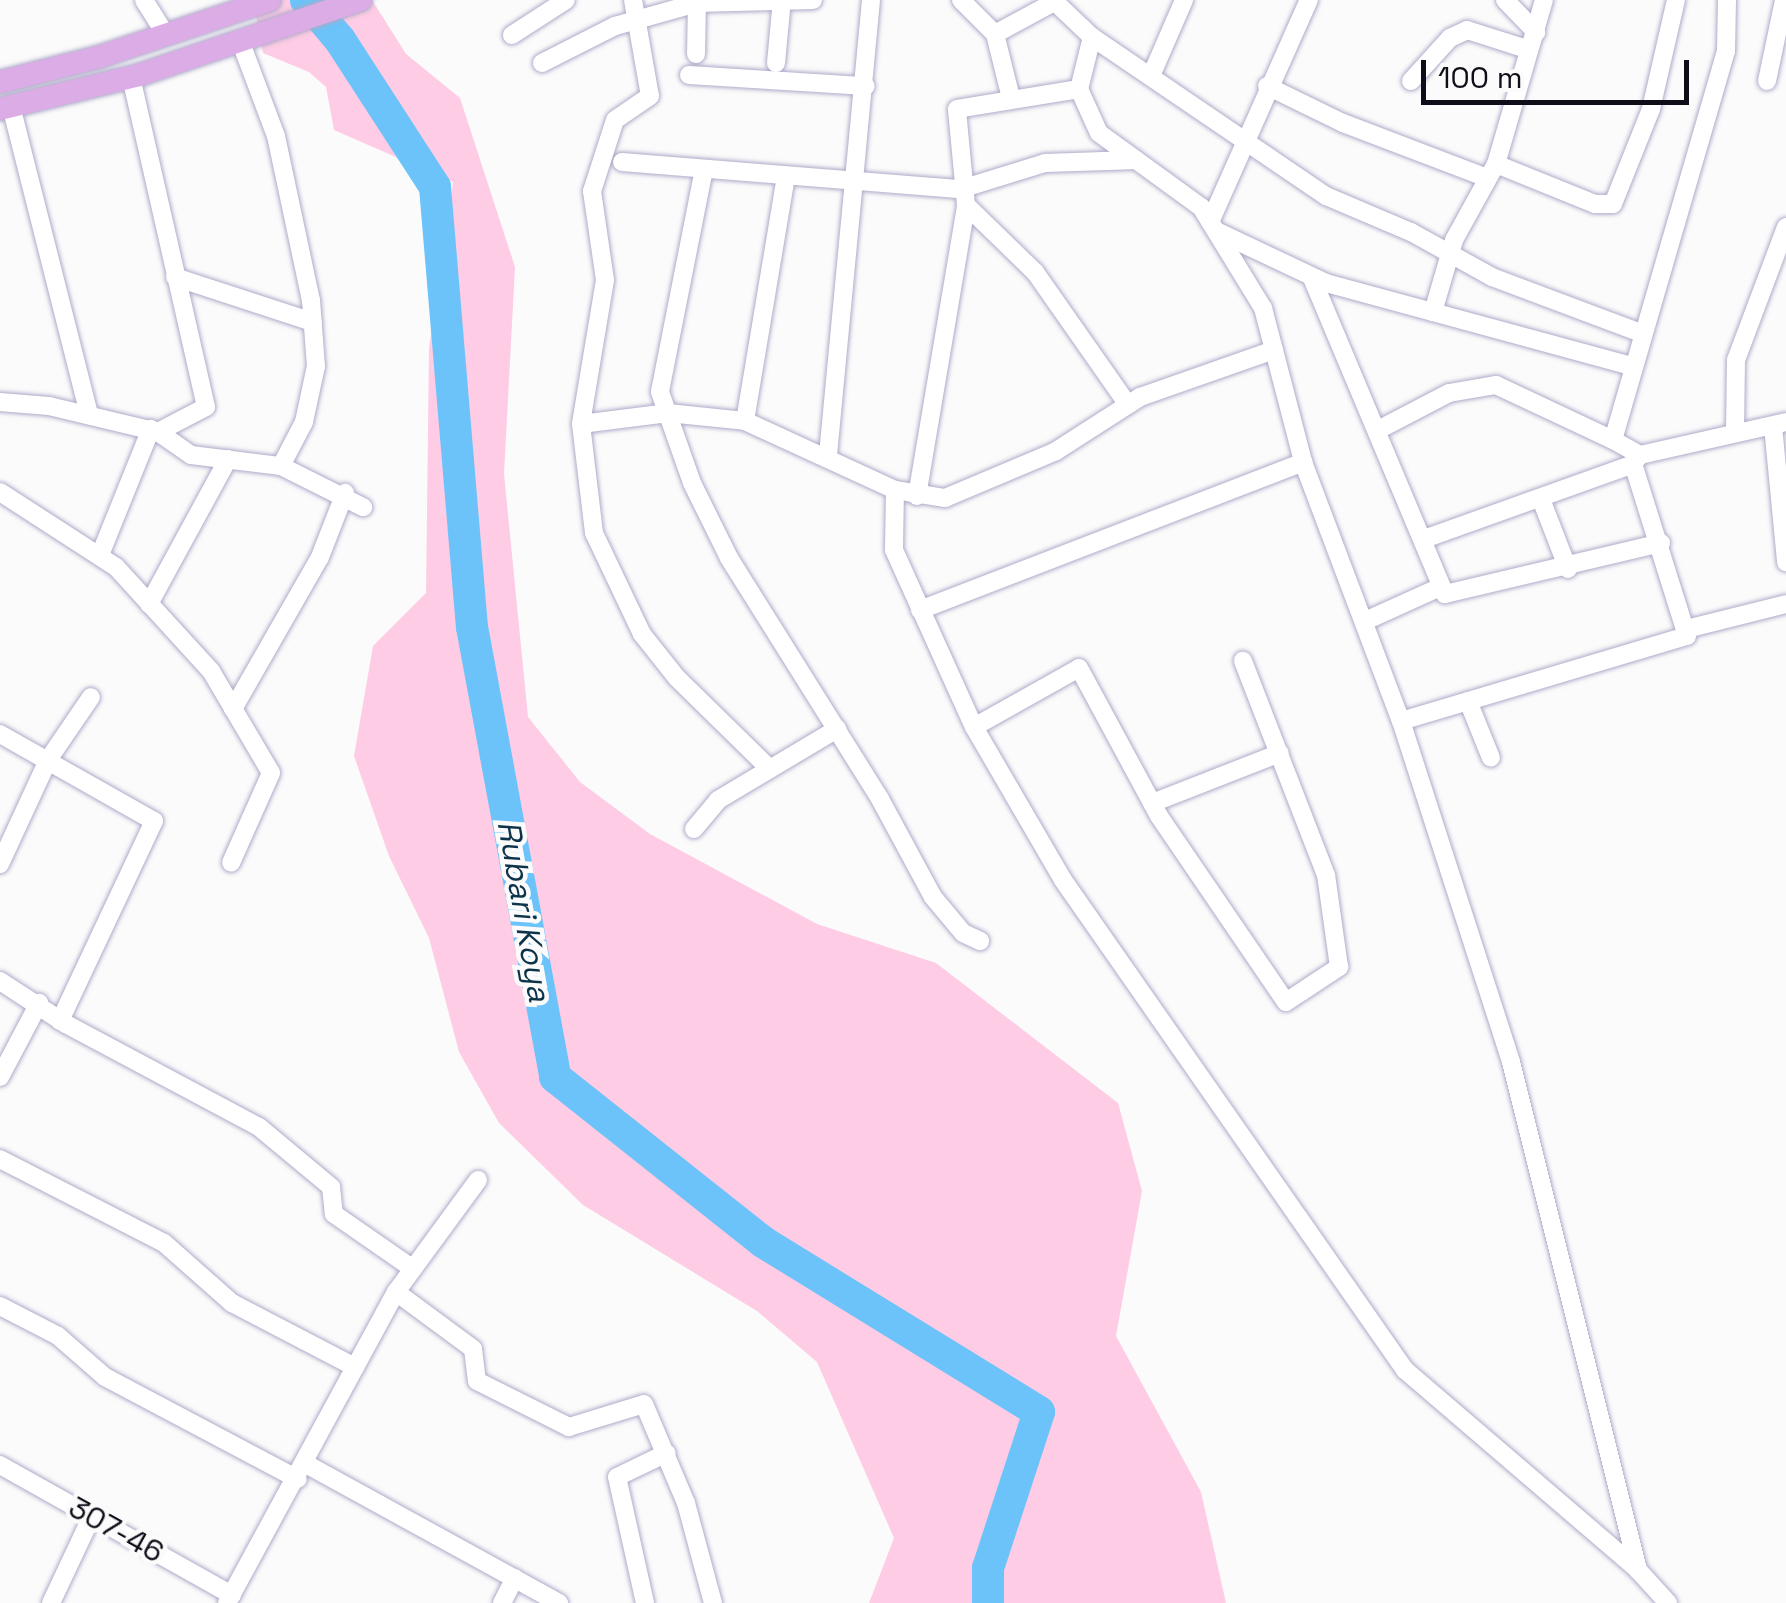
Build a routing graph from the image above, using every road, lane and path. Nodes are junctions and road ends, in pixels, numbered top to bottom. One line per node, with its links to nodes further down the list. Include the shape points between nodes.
1 (144, 0): 20 (street)
2 (270, 0): 20 (main road)
3 (361, 0): 24 (main road)
4 (566, 0): 22 (street)
5 (634, 0): 19 (street)
6 (813, 0): 18 (street)
7 (871, 0): 37 (street)
8 (961, 0): 21 (street)
9 (1184, 0): 32 (street)
10 (1309, 0): 38 (street)
11 (1505, 0): 25 (street)
12 (1544, 0): 25 (street)
13 (1676, 0): 46 (street, via 1651,109 1613,204)
14 (1728, 0): 57 (street, via 1726,51)
15 (1784, 0): 34 (street)
16 (1059, 1): 21 (street); 23 (street)
17 (697, 2): 18 (street); 19 (street); 26 (street)
18 (782, 2): 29 (street)
19 (635, 21): 28 (street, via 584,38); 65 (street, via 650,96 616,120 592,191 605,280)
20 (165, 34): 27 (main road)
21 (995, 34): 40 (street)
22 (512, 35)
23 (1092, 37): 32 (street); 39 (street)
24 (245, 41): 31 (main road); 56 (street, via 276,136)
25 (1532, 41): 33 (street, via 1466,30 1450,38); 46 (street)
26 (696, 54)
27 (98, 57): 35 (main road); 36 (main road)
28 (542, 63)
29 (776, 63)
30 (689, 75): 37 (street)
31 (132, 76): 36 (main road); 53 (street)
32 (1151, 76): 42 (street)
33 (1411, 81)
34 (1767, 81)
35 (0, 82)
36 (105, 84): 41 (main road)
37 (866, 86): 48 (street)
38 (1267, 86): 42 (street); 46 (street, via 1343,123)
39 (1078, 89): 40 (street); 43 (street, via 1098,133)
40 (1011, 98): 49 (street, via 958,109)
41 (5, 108): 63 (street)
42 (1244, 140): 50 (street); 52 (street, via 1326,196 1412,232)
43 (1136, 160): 49 (street, via 1044,163); 50 (street)
44 (622, 162): 45 (street)
45 (704, 169): 47 (street); 62 (street, via 660,392)
46 (1492, 171): 52 (street)
47 (786, 175): 48 (street); 64 (street)
48 (852, 184): 49 (street); 71 (street)
49 (964, 196): 61 (street, via 1035,272); 79 (street)
50 (1209, 220): 54 (street); 58 (street, via 1263,308)
51 (1786, 227): 69 (street, via 1736,360)
52 (1449, 258): 55 (street); 57 (street)
53 (175, 277): 56 (street); 67 (street, via 206,407)
54 (1312, 278): 55 (street); 68 (street)
55 (1434, 312): 59 (street)
56 (313, 322): 75 (street, via 316,366 304,422)
57 (1641, 333): 59 (street)
58 (1274, 350): 61 (street); 74 (street)
59 (1632, 366): 70 (street)
60 (0, 402): 63 (street)
61 (1128, 405): 79 (street, via 1056,451 945,498)
62 (668, 413): 64 (street); 65 (street); 100 (street, via 706,517)
63 (89, 415): 67 (street)
64 (745, 421): 71 (street)
65 (581, 424): 105 (street, via 594,533 618,591 677,678)
66 (1780, 424): 69 (street); 82 (street)
67 (155, 430): 72 (street, via 192,455); 85 (street)
68 (1378, 430): 70 (street, via 1448,393 1496,385); 83 (street)
69 (1735, 432): 73 (street)
70 (1613, 440): 73 (street)
71 (828, 454): 76 (street)
72 (228, 459): 75 (street); 89 (street)
73 (1636, 460): 80 (street); 84 (street)
74 (1304, 462): 91 (street); 92 (street)
75 (281, 466): 78 (street)
76 (894, 490): 79 (street); 91 (street, via 894,550)
77 (0, 492): 85 (street)
78 (345, 493): 81 (street); 97 (street, via 320,557)
79 (917, 496)
80 (1541, 499): 83 (street); 87 (street)
81 (363, 507)
82 (1785, 534): 86 (street)
83 (1424, 539): 88 (street)
84 (1662, 543): 87 (street); 93 (street)
85 (100, 556): 89 (street)
86 (1786, 562)
87 (1568, 569): 88 (street, via 1445,594)
88 (1438, 588): 92 (street)
89 (149, 604): 97 (street, via 211,671)
90 (1786, 604): 93 (street)
91 (920, 610): 99 (street)
92 (1364, 621): 98 (street)
93 (1690, 628): 96 (street, via 1687,636)
94 (1243, 661): 102 (street)
95 (91, 697): 104 (street)
96 (1468, 702): 98 (street); 103 (street)
97 (233, 709): 109 (street, via 271,773)
98 (1401, 721): 125 (street, via 1510,1062)
99 (974, 728): 106 (street, via 1079,668); 125 (street, via 1062,880 1405,1370)
100 (837, 729): 105 (street); 110 (street, via 933,897 963,933)
101 (0, 734): 104 (street)
102 (1280, 752): 106 (street); 106 (street, via 1326,875 1339,966 1286,1002)
103 (1491, 758)
104 (48, 760): 108 (street); 113 (street, via 154,822)
105 (770, 768): 107 (street, via 718,800)
106 (1152, 804)
107 (694, 830)
108 (0, 864)
109 (231, 864)
110 (980, 941)
111 (0, 981): 112 (street)
112 (39, 1003): 113 (street); 114 (street)
113 (60, 1021): 117 (street, via 259,1127 331,1186 334,1214)
114 (0, 1077)
115 (0, 1159): 120 (street, via 164,1243 232,1303)
116 (478, 1180): 117 (street)
117 (413, 1269): 118 (street)
118 (396, 1292): 120 (street); 121 (street, via 473,1350 476,1381 572,1428 640,1402)
119 (0, 1306): 123 (street, via 58,1336 105,1377)
120 (355, 1367): 123 (street)
121 (667, 1453): 131 (street, via 617,1477); 132 (street)
122 (0, 1464): 124 (street, 307-46)
123 (302, 1471): 126 (street); 127 (street)
124 (92, 1516): 127 (street, 307-46); 128 (street)
125 (1638, 1570): 133 (street)
126 (515, 1578): 129 (street); 130 (street)
127 (230, 1599)
128 (51, 1603)
129 (502, 1603)
130 (559, 1603)
131 (645, 1603)
132 (713, 1603)
133 (1668, 1603)

